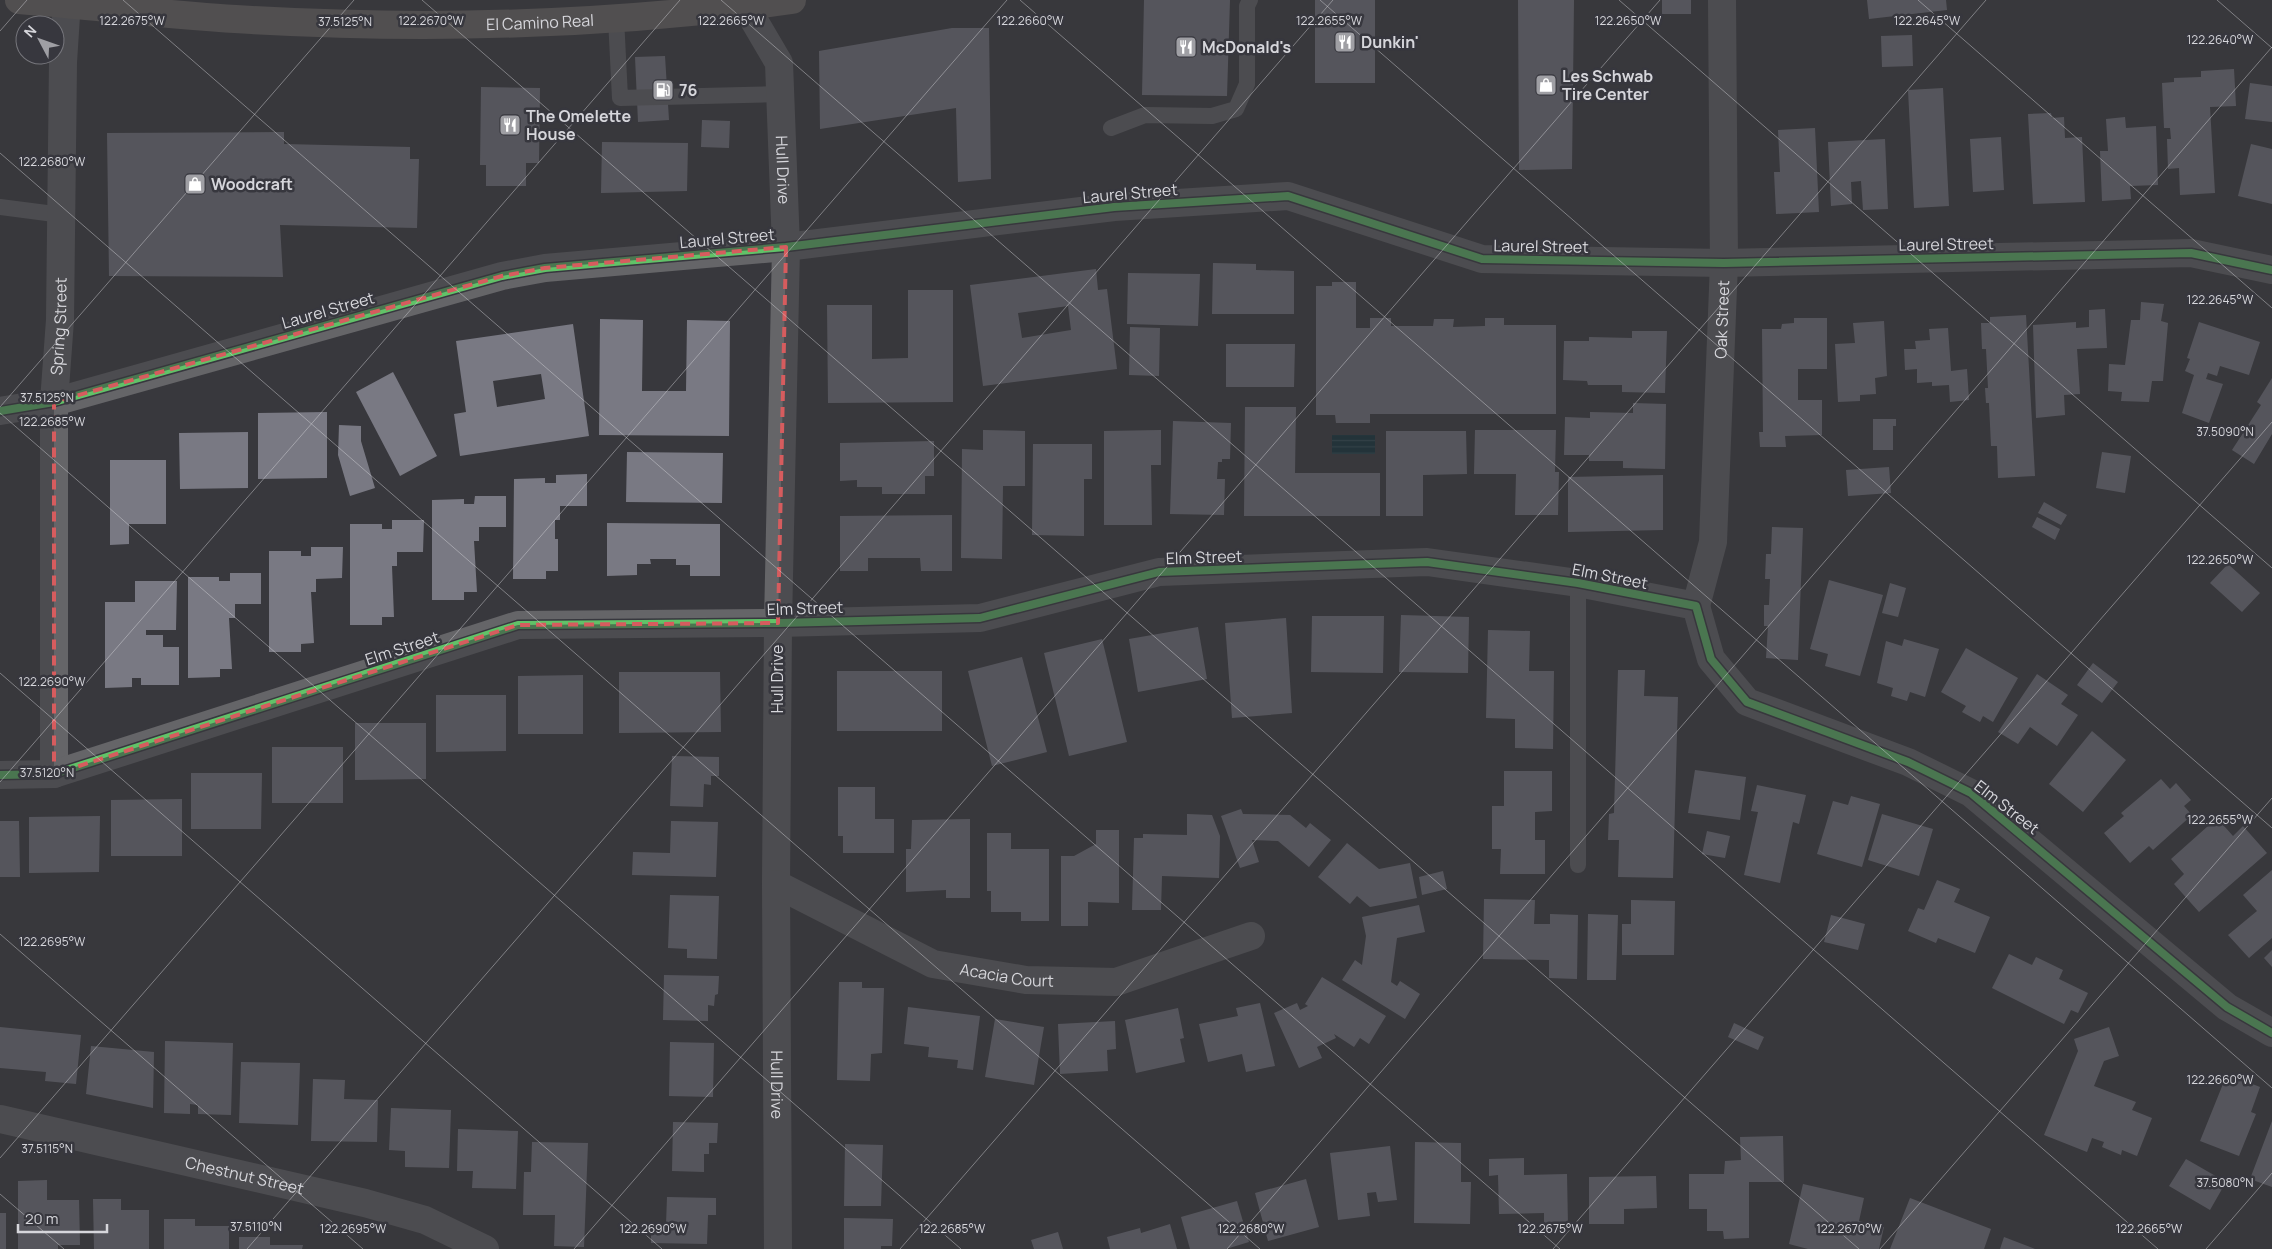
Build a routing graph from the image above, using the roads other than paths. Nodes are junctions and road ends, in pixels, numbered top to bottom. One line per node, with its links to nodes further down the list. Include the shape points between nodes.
1 (19, 0): 5 (main road, El Camino Real)
2 (792, 0): 6 (main road, El Camino Real)
3 (1250, 0): 9 (lane, via 1247,6 1247,84 1236,108 1212,116 1145,115)
4 (1722, 0): 13 (street, Oak Street)
5 (67, 2): 7 (main road, El Camino Real, via 251,20 325,23 468,24); 11 (street, Spring Street, via 63,62)
6 (744, 3): 7 (main road, El Camino Real, via 665,16); 8 (street, Hull Drive, via 779,63)
7 (616, 18): 8 (lane, via 620,98)
8 (780, 94): 12 (street, Hull Drive)
9 (1111, 128)
10 (0, 207): 11 (lane)
11 (62, 215): 15 (street, Spring Street)
12 (786, 247): 13 (street, Laurel Street, via 1114,206 1288,196 1482,259); 15 (street, Laurel Street, via 545,268 502,276); 19 (street, Hull Drive)
13 (1724, 263): 14 (street, Laurel Street, via 2191,253); 18 (street, Oak Street, via 1713,542)
14 (2272, 270)
15 (54, 402): 16 (street, Laurel Street); 20 (street, Spring Street)
16 (0, 411)
17 (1578, 583): 18 (street, Elm Street); 19 (street, Elm Street, via 1427,562 1159,572 980,618); 22 (lane)
18 (1696, 606): 25 (street, Elm Street, via 1711,659 1747,702 1908,762 1971,793 2227,1007)
19 (778, 623): 20 (street, Elm Street, via 518,625); 23 (street, Hull Drive)
20 (54, 774): 21 (street, Elm Street)
21 (0, 775)
22 (1578, 865)
23 (776, 884): 24 (street, Acacia Court, via 933,964 1026,980 1116,982); 28 (street, Hull Drive)
24 (1251, 936)
25 (2272, 1033)
26 (0, 1119): 27 (street, Chestnut Street, via 365,1203 425,1220)
27 (485, 1249)
28 (778, 1249)

